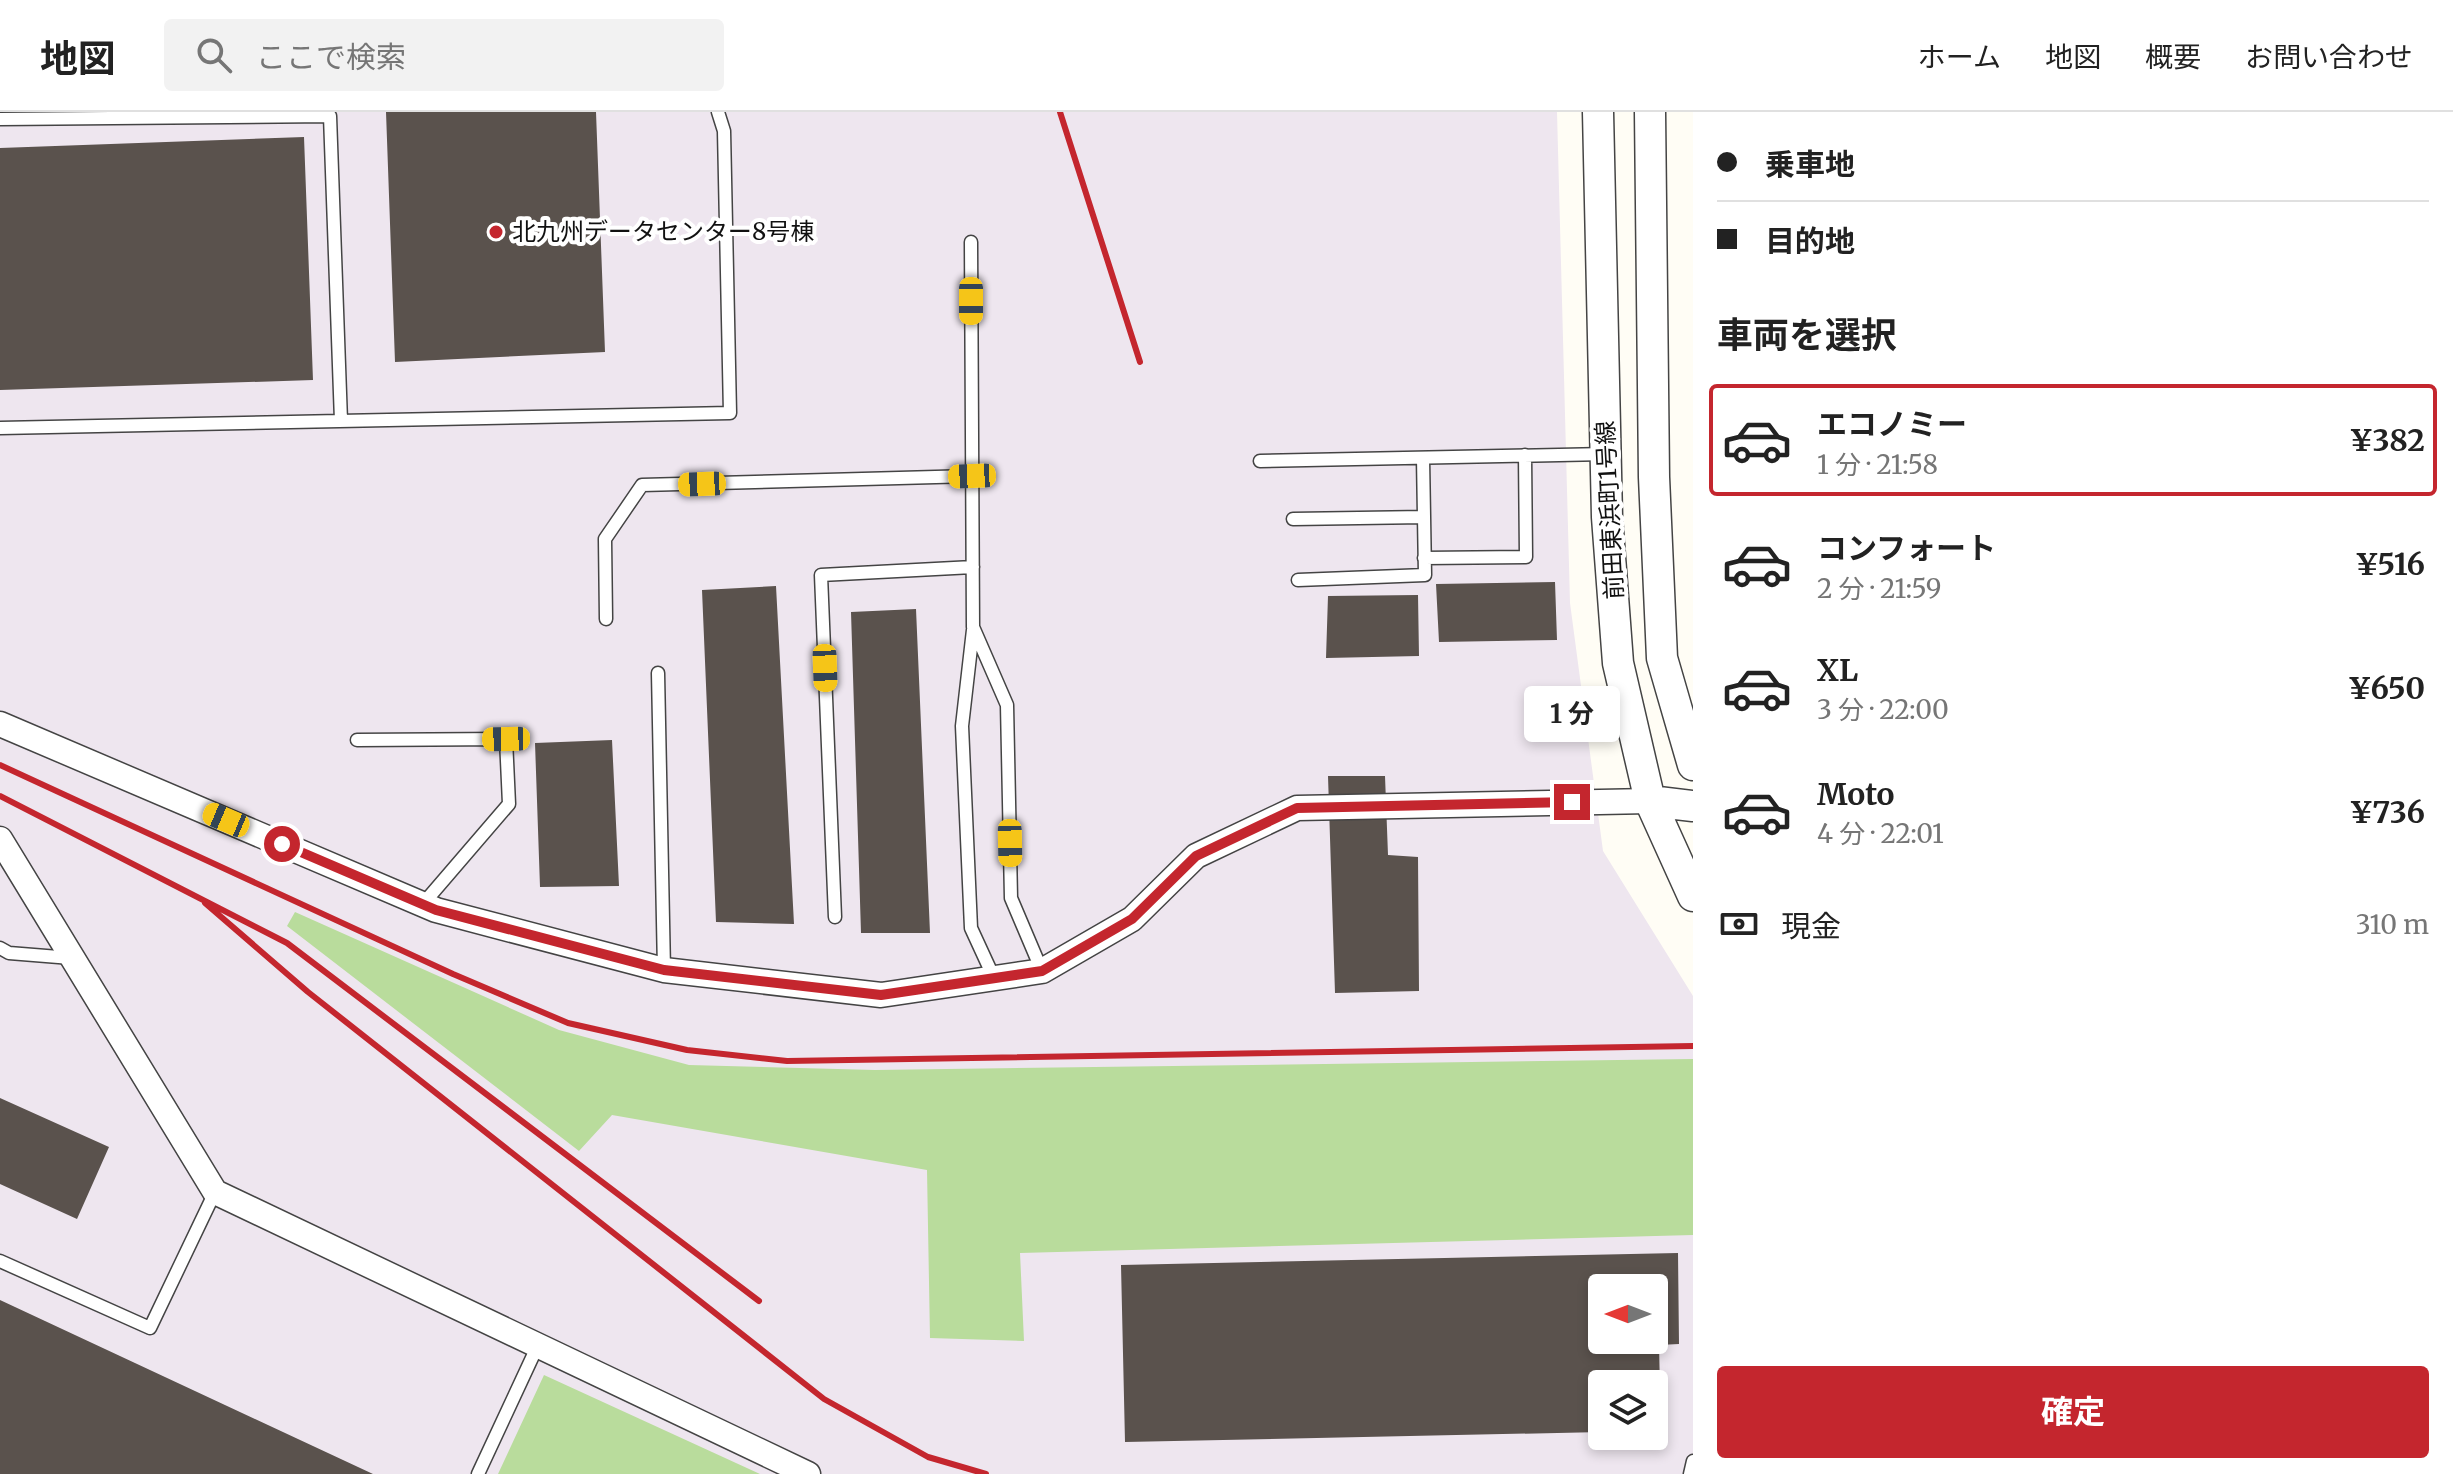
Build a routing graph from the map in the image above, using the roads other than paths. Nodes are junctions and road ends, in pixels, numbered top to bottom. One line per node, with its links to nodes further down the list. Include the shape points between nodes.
1 (718, 112): 6 (lane, via 724,131 730,413)
2 (1598, 112): 8 (street, 前田東浜町1号線)
3 (1650, 112): 23 (street, 前田東浜町1号線, via 1654,477 1662,658)
4 (0, 119): 6 (lane, via 330,116)
5 (971, 242): 12 (lane)
6 (341, 421): 7 (lane)
7 (0, 428)
8 (1606, 454): 9 (lane); 24 (street, 前田東浜町1号線, via 1618,663)
9 (1525, 455): 10 (lane); 15 (lane, via 1526,557)
10 (1423, 458): 11 (lane); 13 (lane)
11 (1260, 461)
12 (972, 476): 16 (lane); 18 (lane, via 642,485 605,539)
13 (1424, 517): 14 (lane); 15 (lane)
14 (1293, 519)
15 (1424, 558): 17 (lane, via 1425,575)
16 (973, 567): 19 (lane); 29 (lane, via 821,575)
17 (1298, 580)
18 (606, 619)
19 (973, 627): 33 (lane, via 1007,705 1011,898); 34 (lane, via 962,726 971,928)
20 (658, 673): 32 (lane)
21 (0, 724): 28 (street)
22 (357, 740): 28 (lane, via 506,739 509,804)
23 (1693, 765)
24 (1650, 801): 25 (street); 27 (street, 前田東浜町1号線); 33 (street, via 1297,808 1196,856 1132,919)
25 (1693, 806)
26 (0, 839): 31 (street)
27 (1693, 896)
28 (423, 904): 32 (street)
29 (835, 917)
30 (0, 948): 31 (lane)
31 (73, 958): 35 (street)
32 (664, 970): 34 (street, via 881,995)
33 (1042, 971): 34 (street)
34 (994, 978)
35 (215, 1192): 36 (lane, via 150,1328); 37 (street)
36 (0, 1261)
37 (538, 1345): 39 (lane); 40 (street)
38 (1693, 1461): 41 (lane)
39 (478, 1474)
40 (808, 1474)
41 (1690, 1474)

